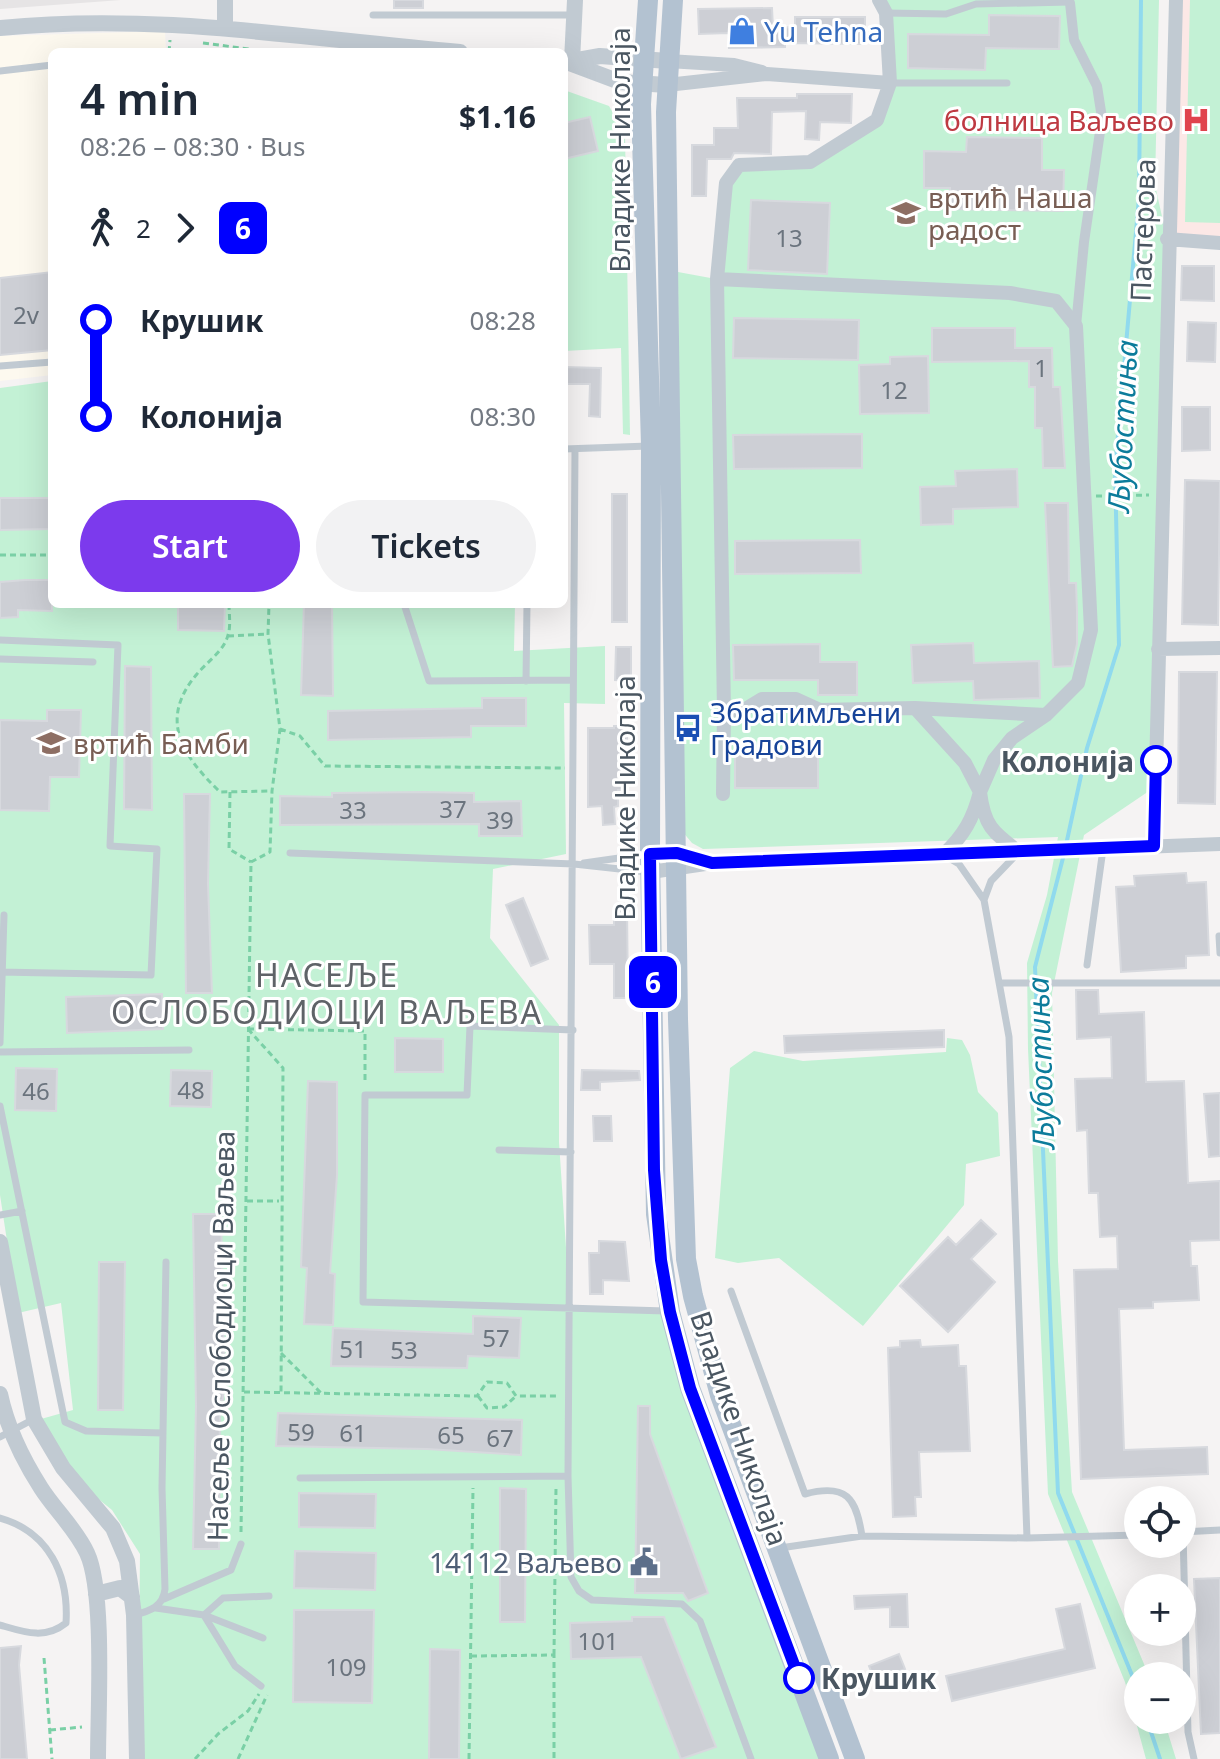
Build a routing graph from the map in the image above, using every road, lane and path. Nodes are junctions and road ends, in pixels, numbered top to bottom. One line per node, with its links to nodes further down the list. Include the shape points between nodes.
1 (225, 0): 9 (street)
2 (648, 0): 14 (main road, Владике Николаја)
3 (673, 0): 16 (main road, Владике Николаја)
4 (1176, 0): 24 (street, Пастерова)
5 (1070, 2): 6 (lane, via 976,4 946,14); 27 (street, via 1074,40 1097,86 1102,118)
6 (883, 6): 20 (street)
7 (575, 8): 8 (lane); 15 (street)
8 (373, 15)
9 (225, 26): 10 (street, via 76,21); 13 (street)
10 (0, 28)
11 (211, 48): 12 (path)
12 (240, 48)
13 (424, 48)
14 (642, 60): 15 (street, via 600,56); 16 (street); 22 (main road, Владике Николаја)
15 (568, 61): 22 (street)
16 (668, 61): 19 (street, via 734,65); 23 (main road, Владике Николаја)
17 (48, 64): 18 (lane)
18 (0, 71)
19 (767, 74): 20 (street); 23 (street)
20 (890, 83): 21 (lane); 26 (street, via 877,120 810,162 739,165 726,183)
21 (1007, 83)
22 (641, 85): 23 (street); 30 (main road, Владике Николаја)
23 (667, 85): 65 (main road, Владике Николаја)
24 (1167, 239): 25 (street); 45 (street, Пастерова)
25 (1220, 243)
26 (717, 279): 27 (street, via 1010,293 1056,301); 51 (street)
27 (1076, 326): 52 (street, via 1091,630 1078,683)
28 (48, 362): 29 (lane)
29 (0, 366)
30 (651, 445): 32 (lane); 67 (main road, Владике Николаја)
31 (568, 449): 32 (lane)
32 (575, 449): 48 (lane)
33 (1105, 496): 34 (path)
34 (1140, 496)
35 (0, 555): 36 (path)
36 (48, 555)
37 (229, 608): 42 (path)
38 (269, 608): 41 (path)
39 (405, 608): 49 (lane, via 429,681)
40 (527, 608): 49 (lane)
41 (268, 634): 42 (path); 53 (path)
42 (228, 636): 56 (path, via 195,675 179,709 178,738 195,767 220,792)
43 (0, 640): 74 (lane, via 118,645 110,846 157,849 151,975)
44 (1220, 648): 45 (street)
45 (1158, 649): 60 (street, Пастерова)
46 (0, 659): 47 (lane)
47 (93, 662)
48 (572, 680): 49 (lane); 54 (lane)
49 (526, 681)
50 (915, 708): 51 (street, via 820,710 796,699 762,699 744,710); 52 (street); 57 (street, via 958,754)
51 (724, 711): 58 (street)
52 (1046, 715): 57 (street, via 1012,738 994,760)
53 (280, 729): 54 (path, via 300,736 325,766); 55 (path)
54 (573, 768): 68 (lane)
55 (272, 791): 56 (path); 66 (path, via 270,852)
56 (230, 792): 66 (path, via 229,849)
57 (980, 792): 62 (street, via 983,817); 64 (street, via 963,836)
58 (723, 794)
59 (1220, 844): 60 (street)
60 (1154, 846): 61 (street)
61 (1103, 849): 62 (street); 73 (lane)
62 (1019, 852): 64 (street); 69 (lane, via 991,881)
63 (290, 853): 68 (lane)
64 (944, 854): 65 (street); 69 (lane, via 959,864)
65 (677, 861): 67 (street); 117 (main road, Владике Николаја, via 686,1259 716,1382)
66 (251, 862): 77 (path, Насеље Ослободиоци Ваљева)
67 (651, 863): 68 (lane); 68 (lane); 94 (main road, Владике Николаја, via 655,1199)
68 (574, 864): 78 (lane)
69 (984, 900): 75 (lane)
70 (4, 915): 74 (lane)
71 (1219, 936): 72 (lane)
72 (1220, 953)
73 (1087, 965)
74 (1, 972): 79 (lane)
75 (1000, 983): 76 (lane); 115 (lane, via 1009,1037)
76 (1220, 983)
77 (248, 1029): 82 (path, via 365,1031); 86 (path, Насеље Ослободиоци Ваљева); 87 (path, Насеље Ослободиоци Ваљева, via 283,1068)
78 (573, 1030): 82 (lane, via 470,1026 467,1095); 85 (lane)
79 (0, 1043)
80 (189, 1050): 81 (lane)
81 (0, 1052)
82 (365, 1095): 93 (lane, via 363,1302)
83 (0, 1106): 88 (lane)
84 (499, 1150): 85 (lane)
85 (571, 1152): 93 (lane)
86 (247, 1201): 87 (path); 96 (path, Насеље Ослободиоци Ваљева)
87 (281, 1201): 95 (path, Насеље Ослободиоци Ваљева)
88 (22, 1211): 89 (lane); 104 (lane, via 65,1422 86,1431)
89 (0, 1215)
90 (0, 1242): 103 (street)
91 (166, 1262): 104 (lane)
92 (731, 1291): 113 (lane, via 805,1494 836,1490 850,1497 858,1509)
93 (570, 1309): 94 (lane); 102 (lane)
94 (670, 1312): 142 (main road, Владике Николаја, via 690,1388)
95 (281, 1353): 97 (path, Насеље Ослободиоци Ваљева); 99 (path)
96 (244, 1392): 97 (path); 116 (path, Насеље Ослободиоци Ваљева)
97 (281, 1393): 99 (path)
98 (0, 1394): 105 (street)
99 (322, 1394): 100 (path)
100 (477, 1396): 101 (path, via 487,1408 504,1407); 101 (path, via 487,1382 507,1383)
101 (516, 1396): 102 (path)
102 (569, 1397): 107 (lane)
103 (34, 1419): 105 (lane); 121 (street, via 63,1468 113,1528 127,1561)
104 (163, 1433): 122 (lane)
105 (6, 1435): 119 (street, via 87,1551)
106 (556, 1476): 107 (lane); 108 (lane); 128 (path)
107 (568, 1476): 141 (lane, via 571,1577 579,1591 592,1600 682,1604 700,1621)
108 (473, 1477): 109 (lane); 129 (path)
109 (300, 1478)
110 (0, 1518): 126 (lane, via 22,1524 48,1547 66,1588 67,1609 66,1623 47,1633)
111 (1220, 1530): 112 (lane)
112 (1196, 1531)
113 (862, 1536): 115 (lane); 117 (lane)
114 (1124, 1536): 115 (lane)
115 (1027, 1538)
116 (241, 1544): 122 (lane, Насеље Ослободиоци Ваљева, via 231,1570)
117 (778, 1549): 143 (main road, Владике Николаја)
118 (1183, 1558): 144 (lane, via 1188,1732)
119 (96, 1594): 121 (street, via 120,1588); 132 (street)
120 (269, 1596): 125 (lane, via 223,1598)
121 (132, 1597): 124 (street)
122 (164, 1599): 123 (lane)
123 (156, 1608): 124 (lane); 125 (lane)
124 (134, 1615): 136 (street)
125 (204, 1615): 127 (lane); 131 (lane, via 235,1666)
126 (0, 1625)
127 (263, 1638)
128 (554, 1655): 129 (path); 140 (path)
129 (471, 1656): 139 (path)
130 (44, 1658): 133 (path)
131 (261, 1686): 137 (path, via 248,1711); 138 (path, via 268,1694)
132 (98, 1725): 133 (path); 135 (street)
133 (50, 1730): 134 (path)
134 (52, 1759)
135 (98, 1759)
136 (137, 1759)
137 (195, 1759)
138 (238, 1759)
139 (469, 1759)
140 (554, 1759)
141 (751, 1759)
142 (829, 1759)
143 (855, 1759)
144 (1194, 1759)

